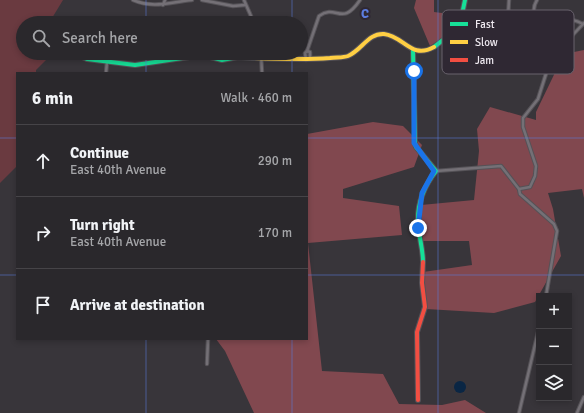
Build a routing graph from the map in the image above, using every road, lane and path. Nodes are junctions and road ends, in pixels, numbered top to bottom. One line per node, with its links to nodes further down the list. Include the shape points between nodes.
1 (133, 0): 10 (street, via 146,5)
2 (165, 0): 10 (street)
3 (192, 0): 10 (street)
4 (202, 0): 11 (street, via 233,6)
5 (244, 0): 11 (street)
6 (360, 0): 20 (street, via 348,14 329,12 320,16)
7 (466, 0): 12 (street)
8 (509, 0): 13 (street)
9 (537, 0): 14 (street)
10 (163, 5)
11 (245, 5): 15 (street)
12 (464, 10)
13 (508, 10)
14 (533, 10)
15 (250, 16)
16 (574, 20): 17 (street)
17 (584, 24): 18 (street)
18 (574, 34)
19 (442, 41): 21 (street, via 429,50)
20 (308, 48)
21 (413, 50): 26 (street, via 392,36 378,34 369,38 348,56); 31 (street, via 414,143)
22 (308, 52): 26 (street)
23 (99, 60): 27 (street)
24 (170, 60): 27 (street, via 138,65)
25 (261, 60): 29 (street)
26 (308, 60)
27 (107, 61): 28 (street)
28 (106, 72)
29 (262, 72)
30 (545, 74): 32 (street, via 538,99 523,118 523,128 535,159 536,171 530,187)
31 (434, 171): 32 (street, via 501,166); 38 (street, via 422,193 418,223 423,249 422,283 425,307 417,332)
32 (520, 189): 33 (street, via 520,194 557,229)
33 (546, 293)
34 (539, 329): 39 (street)
35 (208, 340): 36 (street)
36 (207, 364)
37 (584, 396): 40 (street)
38 (418, 400)
39 (519, 413)
40 (577, 413)

